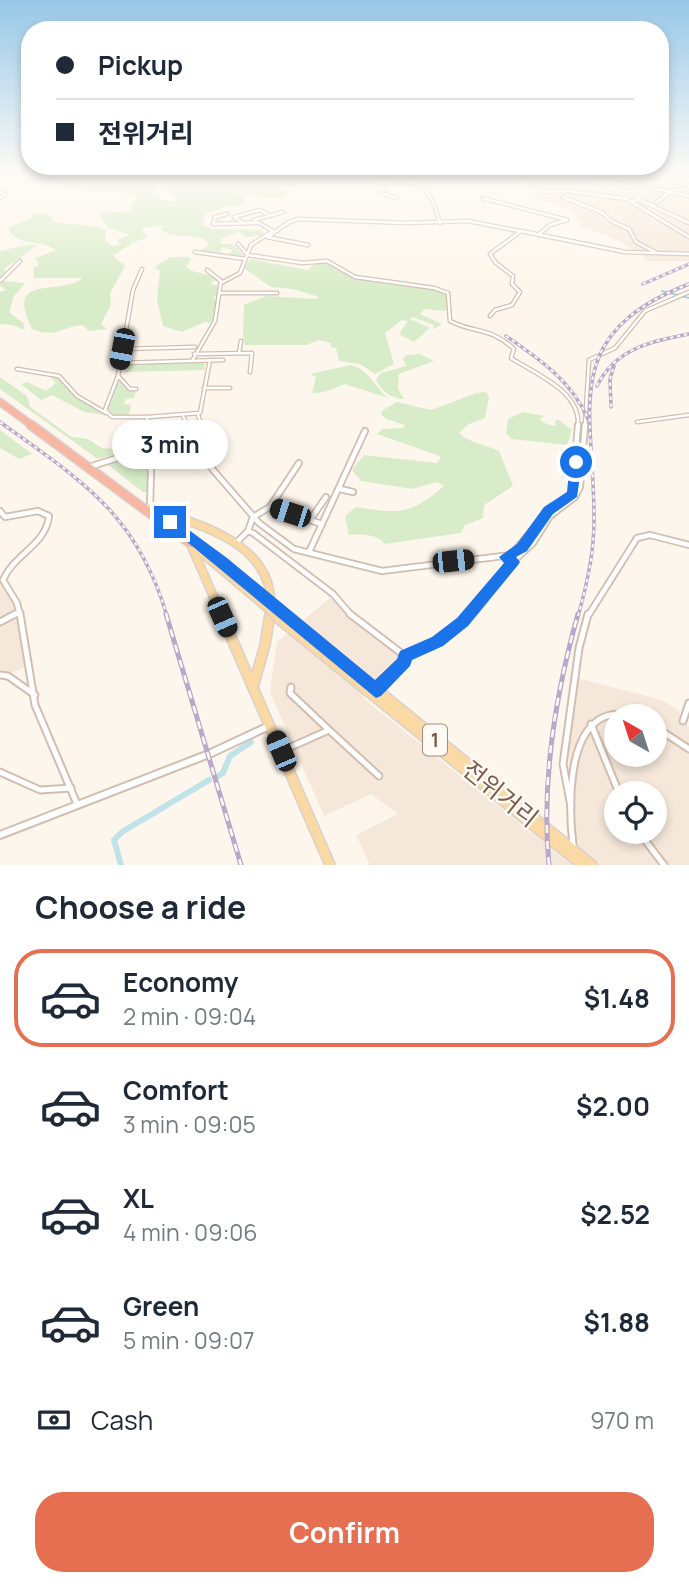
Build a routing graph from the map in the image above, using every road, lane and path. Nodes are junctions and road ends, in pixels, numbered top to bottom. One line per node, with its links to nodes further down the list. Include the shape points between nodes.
1 (251, 212): 11 (street, via 234,217 243,223)
2 (264, 212): 10 (street)
3 (282, 212): 10 (street)
4 (437, 212): 13 (street)
5 (541, 212): 16 (street, via 568,219)
6 (601, 212): 22 (street, via 629,229 636,242)
7 (650, 212): 18 (street)
8 (666, 212): 14 (street)
9 (227, 214): 12 (street, via 214,218 214,225)
10 (270, 216): 11 (street)
11 (254, 220): 12 (street)
12 (259, 223): 17 (street, via 273,229)
13 (440, 223): 15 (street, via 468,221); 17 (street, via 299,219)
14 (689, 223)
15 (521, 232): 16 (street); 33 (street, via 490,254 513,275 512,284 520,292 512,305)
16 (538, 235): 22 (street, via 625,252)
17 (266, 237): 20 (street); 24 (street, via 251,245)
18 (689, 237)
19 (238, 244): 24 (street)
20 (308, 245)
21 (195, 252): 24 (street)
22 (657, 253): 23 (street)
23 (689, 254)
24 (247, 257): 29 (street, via 240,273); 75 (street, via 327,261 341,272 363,279 441,289 450,295 447,314 451,323 485,330 507,343 514,349 511,358 569,396 579,414 573,494 549,511 522,547)
25 (20, 261): 28 (street)
26 (142, 269): 36 (street, via 133,290)
27 (207, 270): 29 (street)
28 (0, 281)
29 (221, 283): 31 (street)
30 (689, 292): 76 (street, via 645,311 615,348 589,360 580,487)
31 (220, 293): 32 (street); 35 (street, via 215,323)
32 (277, 293)
33 (490, 316)
34 (241, 341): 38 (street)
35 (195, 347): 36 (street); 37 (street)
36 (122, 349): 42 (street)
37 (194, 354): 38 (street); 39 (street)
38 (239, 354): 44 (street, via 252,353)
39 (192, 360): 40 (street); 42 (street)
40 (209, 360): 41 (street); 46 (street)
41 (223, 360)
42 (120, 363): 45 (street)
43 (17, 369): 50 (street, via 58,376 77,396)
44 (250, 372)
45 (118, 376): 48 (street, via 130,389); 50 (street, via 107,399)
46 (204, 388): 47 (street); 51 (street)
47 (230, 388)
48 (136, 389)
49 (0, 401): 60 (highway, 1); 72 (highway, 1)
50 (108, 414): 54 (street)
51 (198, 415): 53 (street); 59 (street, via 209,447)
52 (689, 415): 55 (street)
53 (183, 416): 54 (street); 59 (street)
54 (148, 417): 57 (street)
55 (637, 422)
56 (365, 430): 61 (street)
57 (138, 452): 60 (street); 65 (street, via 152,463)
58 (299, 463): 64 (street)
59 (208, 464): 67 (street)
60 (92, 466): 65 (highway, 1)
61 (340, 489): 62 (street); 69 (street)
62 (353, 492)
63 (326, 496): 68 (street)
64 (271, 507): 67 (street); 68 (street)
65 (150, 508): 71 (main road); 77 (main road, 전위거리 / 1, via 223,562)
66 (0, 511): 78 (street, via 5,517 38,511 49,516 40,539 6,569 3,580)
67 (253, 517): 70 (street); 74 (street, via 294,549)
68 (310, 520): 69 (street)
69 (323, 524): 74 (street)
70 (248, 531): 71 (street); 81 (street)
71 (237, 541): 83 (main road, via 255,557 271,584 271,619)
72 (190, 543): 77 (main road, 전위거리 / 1); 83 (main road)
73 (689, 545): 101 (street, via 650,535 637,538 590,609 577,657 564,754)
74 (309, 552): 75 (street, via 382,571)
75 (506, 557): 76 (street)
76 (513, 562): 81 (street, via 449,634)
77 (260, 597): 79 (main road, 전위거리 / 1, bridge)
78 (20, 612): 80 (street); 86 (street)
79 (280, 616): 85 (main road, 전위거리 / 1); 106 (main road, 전위거리 / 1)
80 (0, 622)
81 (405, 656): 85 (street)
82 (0, 675): 86 (street)
83 (253, 687): 91 (main road)
84 (291, 687): 92 (street, via 290,694)
85 (376, 691): 104 (main road, 전위거리 / 1)
86 (35, 695): 99 (street, via 42,727)
87 (689, 703): 89 (street)
88 (604, 718): 90 (street)
89 (683, 721)
90 (591, 724): 98 (street); 101 (street, via 577,756)
91 (270, 726): 95 (main road); 100 (street)
92 (330, 730): 95 (street); 97 (street)
93 (667, 735): 94 (street)
94 (689, 749)
95 (281, 751): 105 (main road)
96 (0, 772): 99 (street, via 40,790)
97 (379, 776)
98 (614, 781)
99 (71, 788): 100 (street)
100 (78, 806): 102 (street)
101 (570, 807): 104 (street)
102 (0, 835)
103 (648, 844): 108 (street)
104 (573, 850): 107 (main road, 전위거리 / 1)
105 (330, 865)
106 (582, 865)
107 (592, 865)
108 (664, 865)

